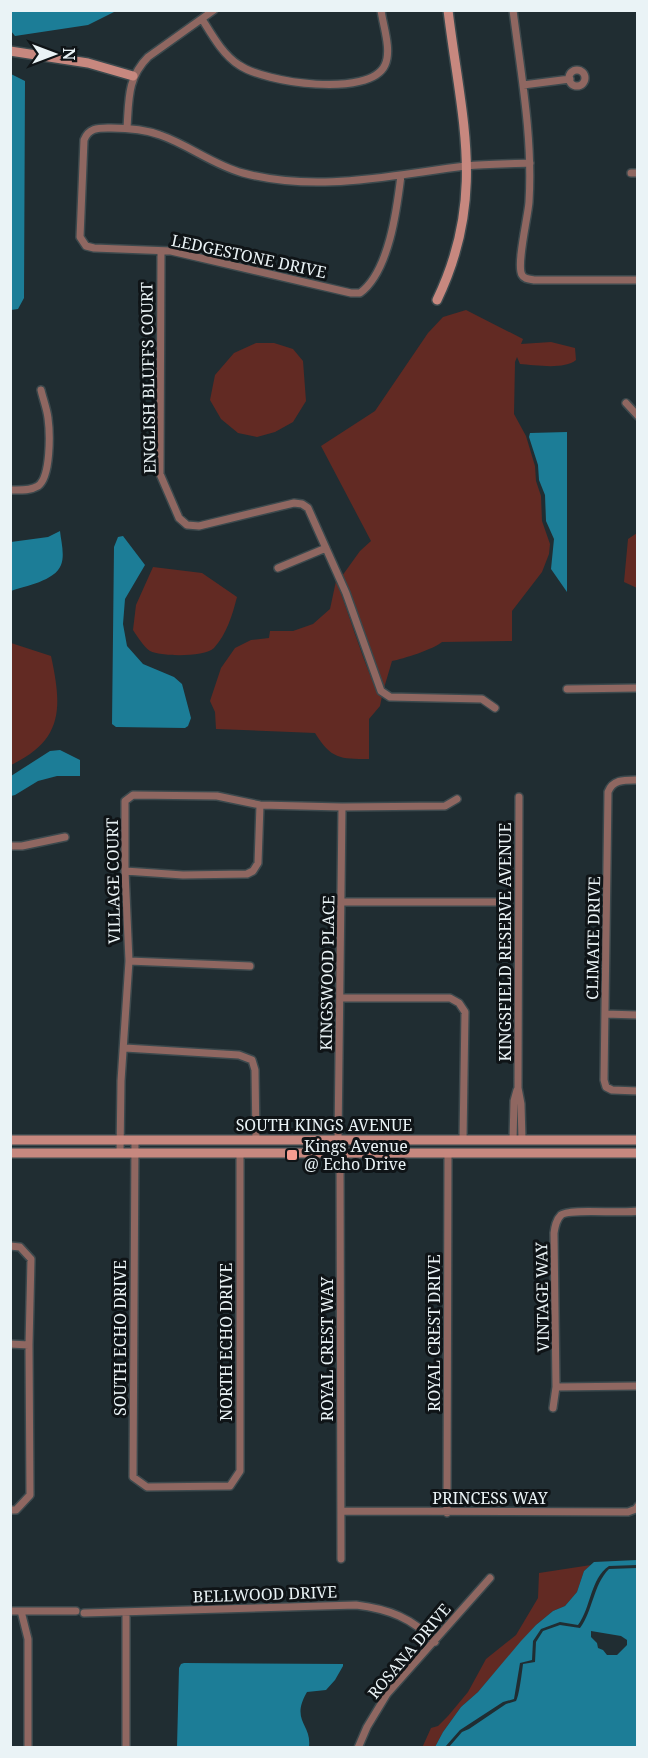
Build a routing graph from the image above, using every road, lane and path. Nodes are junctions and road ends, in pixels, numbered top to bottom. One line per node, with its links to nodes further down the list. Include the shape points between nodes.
1 (214, 10): 5 (street)
2 (381, 10): 5 (street, via 387,59 380,73 371,79 333,84 295,82 250,71 227,54)
3 (448, 10): 12 (main road)
4 (513, 10): 9 (street)
5 (202, 19): 7 (street, via 148,57)
6 (10, 51): 7 (main road, via 88,63)
7 (133, 76): 10 (street)
8 (570, 79): 9 (street)
9 (523, 85): 11 (street)
10 (127, 128): 13 (street, LEDGESTONE DRIVE, via 162,135 218,165 260,177 316,184); 14 (street, LEDGESTONE DRIVE, via 92,129 85,137 80,237 86,246 94,248)
11 (530, 163): 12 (street, LEDGESTONE DRIVE); 15 (street, via 521,274 534,280)
12 (468, 166): 13 (street, LEDGESTONE DRIVE); 16 (main road, via 461,235)
13 (401, 175): 14 (street, LEDGESTONE DRIVE, via 386,250 372,279 360,293)
14 (161, 251): 21 (street, ENGLISH BLUFFS COURT, via 160,474 179,518 187,525 199,526 302,504 308,508)
15 (638, 280)
16 (437, 300)
17 (41, 390): 20 (street, via 48,418 45,477 39,485)
18 (626, 403): 19 (street)
19 (638, 416)
20 (10, 490)
21 (326, 548): 22 (street); 25 (street, ENGLISH BLUFFS COURT, via 381,691 390,697 482,699)
22 (278, 568)
23 (638, 688): 24 (street)
24 (567, 689)
25 (495, 708)
26 (638, 780): 39 (street, CLIMATE DRIVE, via 618,781 608,792)
27 (519, 798): 50 (street, KINGSFIELD RESERVE AVENUE, via 521,1104)
28 (457, 799): 30 (street, VILLAGE COURT, via 445,806)
29 (260, 805): 30 (street, VILLAGE COURT); 33 (street, via 258,863 247,874); 33 (street, VILLAGE COURT, via 217,796 133,795 125,801)
30 (342, 807): 34 (street, KINGSWOOD PLACE)
31 (65, 837): 32 (street)
32 (10, 846)
33 (125, 871): 36 (street, VILLAGE COURT)
34 (342, 902): 35 (street); 38 (street, KINGSWOOD PLACE)
35 (501, 902)
36 (129, 961): 37 (street); 41 (street, VILLAGE COURT)
37 (250, 966)
38 (341, 998): 48 (street, KINGSWOOD PLACE); 49 (street, via 450,998 459,1003 465,1012)
39 (605, 1014): 40 (street); 42 (street, CLIMATE DRIVE, via 606,1087)
40 (638, 1015)
41 (125, 1048): 45 (street, VILLAGE COURT); 47 (street, via 239,1055 252,1060)
42 (638, 1091)
43 (10, 1140): 44 (main road, SOUTH KINGS AVENUE)
44 (28, 1140): 45 (main road, SOUTH KINGS AVENUE); 53 (main road)
45 (120, 1140): 46 (main road, SOUTH KINGS AVENUE); 54 (street, VILLAGE COURT)
46 (135, 1140): 47 (main road, SOUTH KINGS AVENUE); 55 (street, SOUTH ECHO DRIVE)
47 (256, 1140): 48 (main road, SOUTH KINGS AVENUE)
48 (338, 1140): 49 (main road, SOUTH KINGS AVENUE); 58 (street, ROYAL CREST WAY)
49 (463, 1140): 50 (main road, SOUTH KINGS AVENUE)
50 (517, 1140): 51 (main road, SOUTH KINGS AVENUE)
51 (638, 1140)
52 (10, 1153): 53 (main road, SOUTH KINGS AVENUE)
53 (27, 1153): 54 (main road, SOUTH KINGS AVENUE)
54 (120, 1153): 55 (main road, SOUTH KINGS AVENUE)
55 (134, 1153): 57 (main road, SOUTH KINGS AVENUE); 67 (street, SOUTH ECHO DRIVE, via 133,1477 147,1487)
56 (638, 1153): 59 (main road, SOUTH KINGS AVENUE)
57 (240, 1154): 58 (main road, SOUTH KINGS AVENUE); 67 (street, NORTH ECHO DRIVE, via 240,1471 230,1486)
58 (340, 1154): 59 (main road, SOUTH KINGS AVENUE); 70 (street, ROYAL CREST WAY)
59 (448, 1154): 71 (street, ROYAL CREST DRIVE)
60 (638, 1211): 65 (street, VINTAGE WAY, via 562,1213 556,1221)
61 (10, 1246): 63 (street, via 20,1247 31,1259)
62 (10, 1344): 63 (street)
63 (29, 1345): 69 (street, via 30,1495 16,1510)
64 (638, 1386): 65 (street)
65 (556, 1387): 66 (street, VINTAGE WAY)
66 (553, 1408)
67 (189, 1486)
68 (638, 1506): 71 (street, PRINCESS WAY, via 628,1512)
69 (10, 1510)
70 (341, 1511): 71 (street, PRINCESS WAY); 72 (street, ROYAL CREST WAY)
71 (447, 1513)
72 (341, 1559)
73 (490, 1578): 79 (street, ROSANA DRIVE)
74 (10, 1611): 75 (street)
75 (21, 1611): 76 (street); 80 (street, via 28,1638)
76 (76, 1611)
77 (126, 1612): 78 (street, BELLWOOD DRIVE); 79 (street, BELLWOOD DRIVE, via 356,1605 393,1612 419,1626); 81 (street)
78 (84, 1613)
79 (435, 1642): 82 (street, ROSANA DRIVE, via 387,1694)
80 (28, 1748)
81 (126, 1748)
82 (358, 1748)

